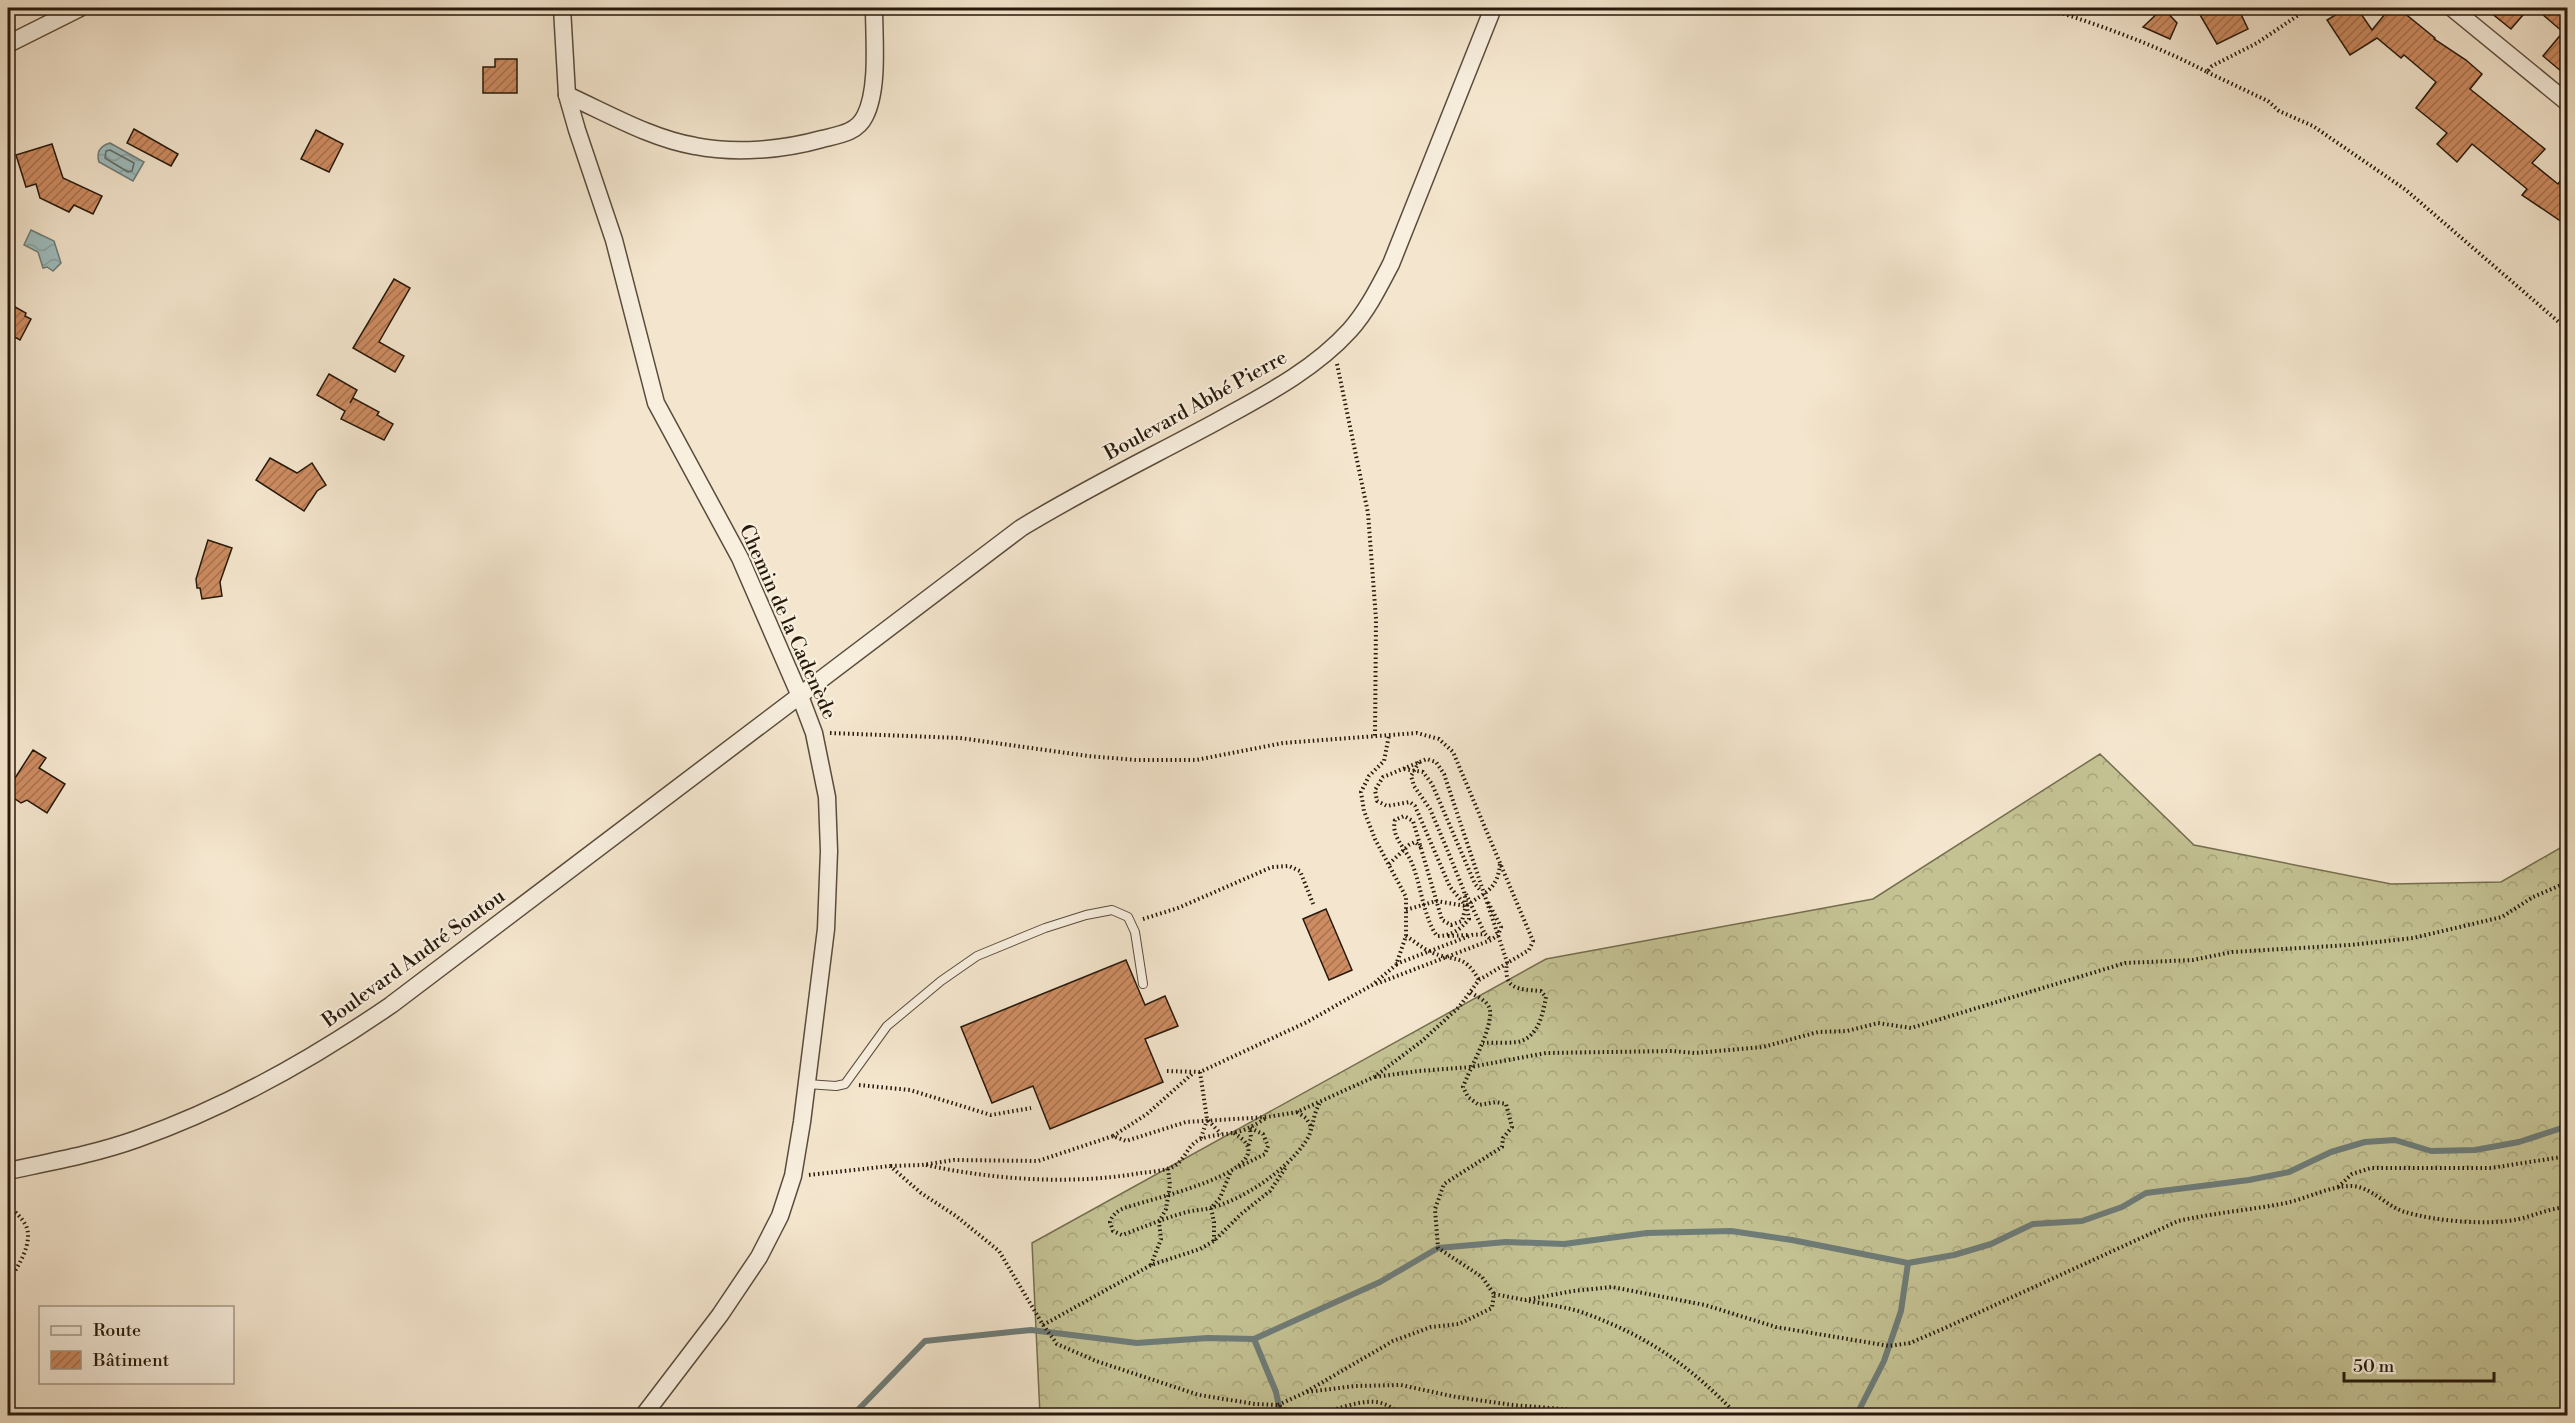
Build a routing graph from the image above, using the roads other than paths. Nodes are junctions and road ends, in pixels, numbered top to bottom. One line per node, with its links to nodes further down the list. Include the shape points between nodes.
1 (80, 8): 6 (street)
2 (562, 8): 7 (street, Chemin de la Cadenède)
3 (874, 8): 7 (street, via 872,91 865,118 850,132 807,144 746,150 694,146 641,129)
4 (1493, 8): 9 (street, Boulevard Abbé Pierre, via 1391,264 1362,314 1333,346 1284,384 1021,528)
5 (2452, 8): 8 (street)
6 (8, 44)
7 (567, 95): 9 (street, Chemin de la Cadenède, via 614,240 656,403 740,558)
8 (2568, 103)
9 (800, 696): 11 (street, Chemin de la Cadenède, via 814,733 826,797 829,851 826,929); 12 (street, Boulevard André Soutou, via 391,1005 302,1063 220,1106 135,1140)
10 (1143, 984): 11 (lane, via 1135,932 1128,917 1112,910 1086,915 977,956 887,1026 845,1084)
11 (807, 1084): 13 (street, Chemin de la Cadenède, via 793,1176 780,1216 759,1257 720,1315)
12 (8, 1171)
13 (644, 1416)

